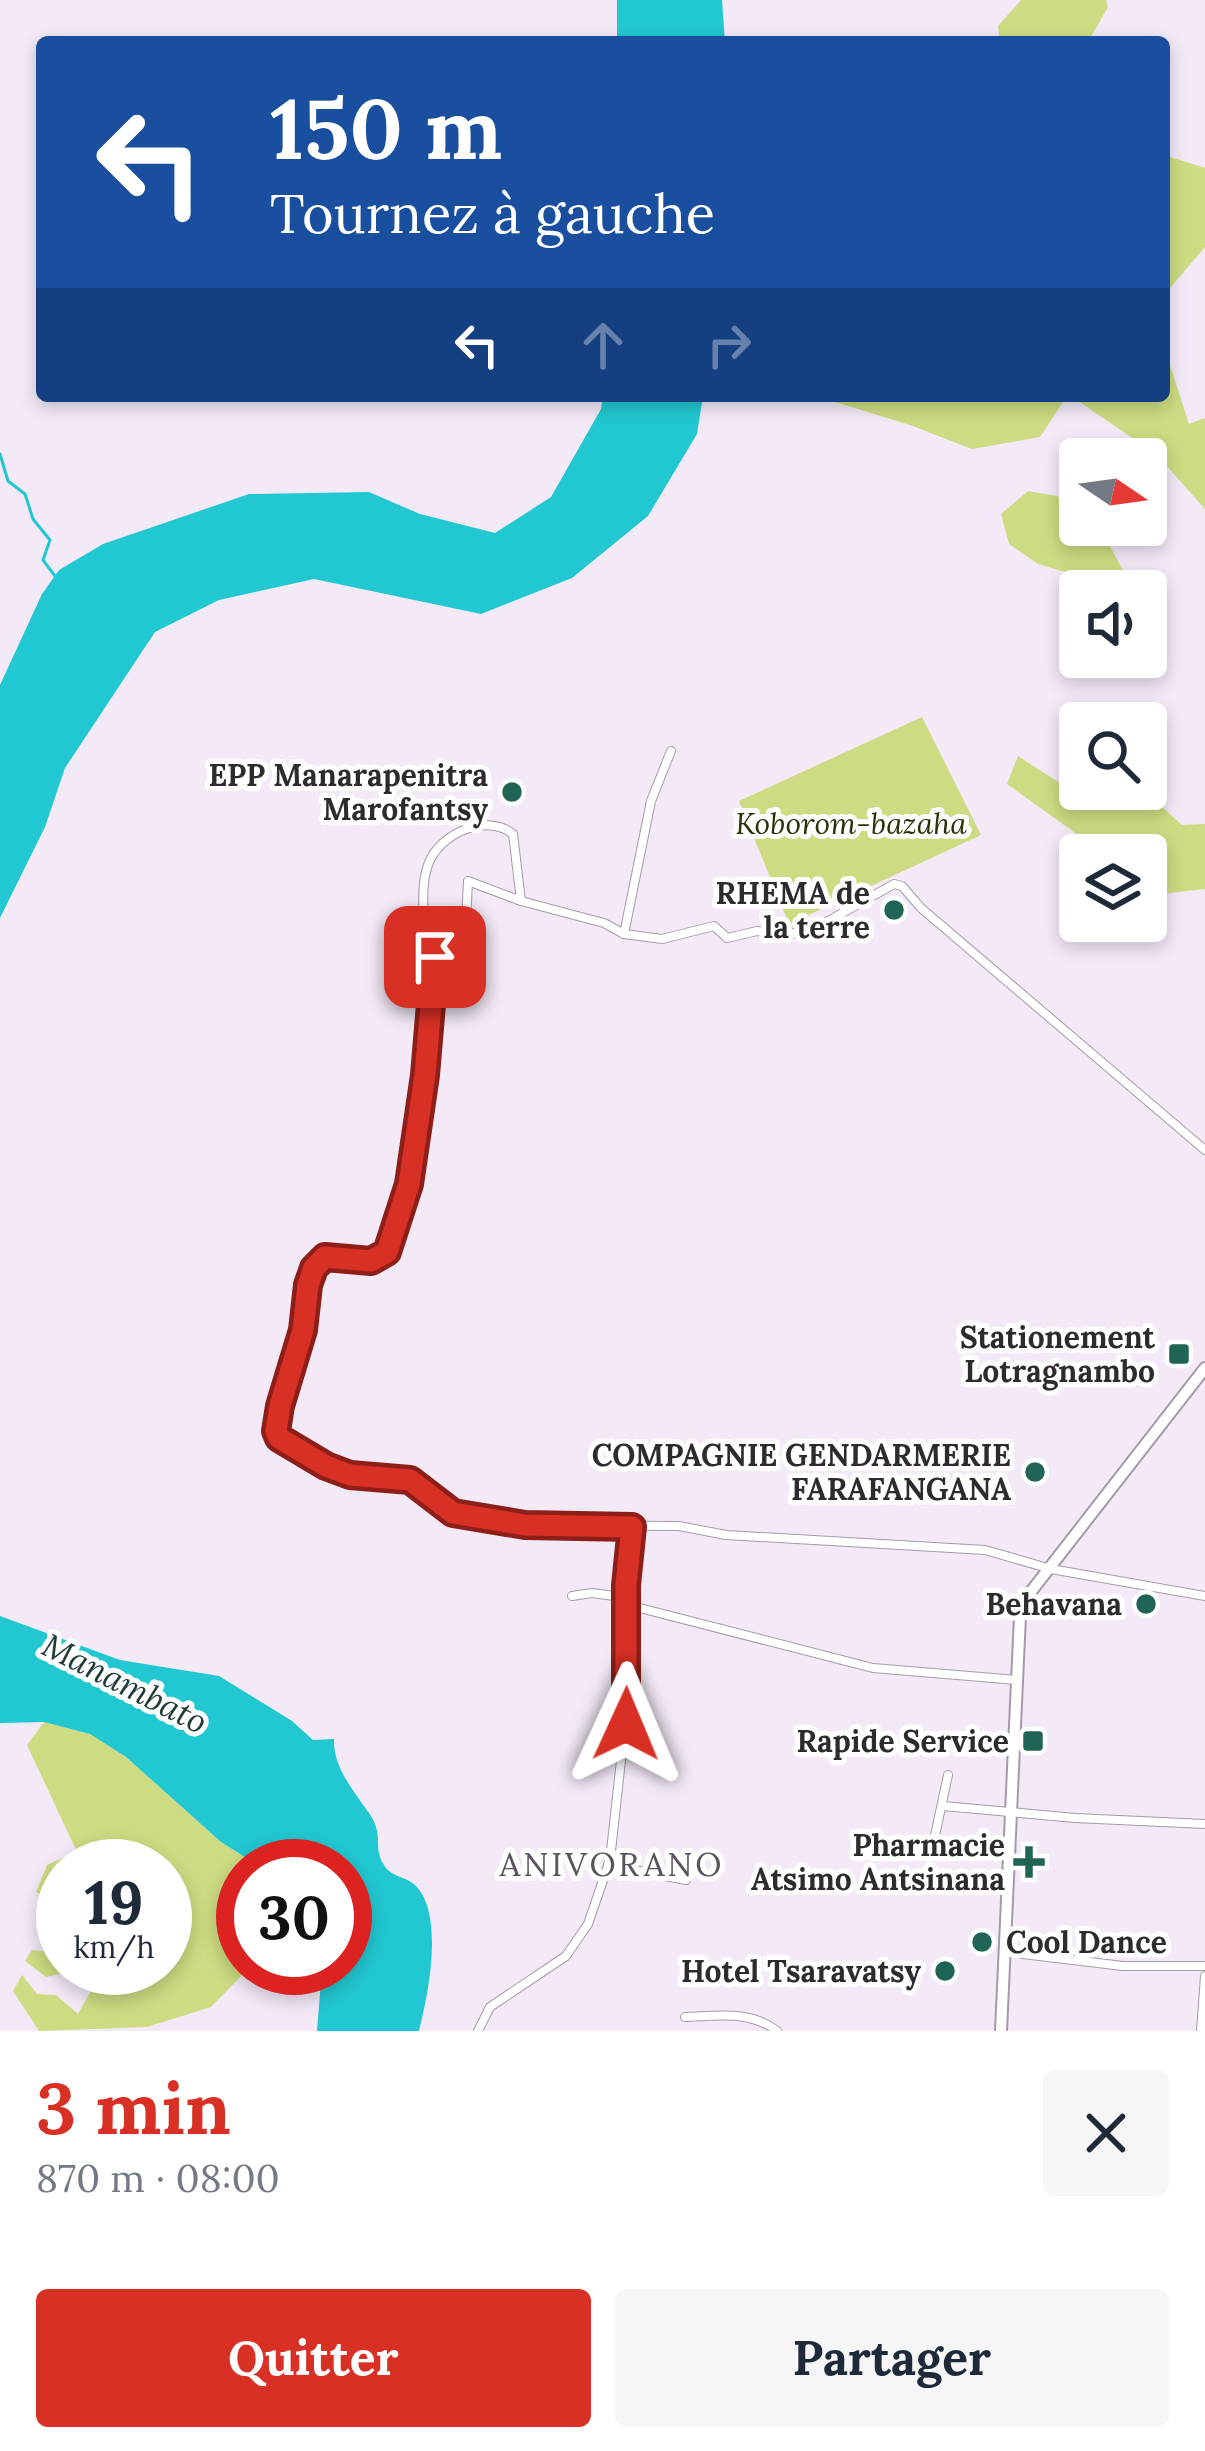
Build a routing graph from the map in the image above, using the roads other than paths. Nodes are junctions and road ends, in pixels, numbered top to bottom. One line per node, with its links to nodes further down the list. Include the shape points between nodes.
1 (671, 751): 3 (street, via 651,801)
2 (521, 901): 3 (street); 4 (street, via 468,881 465,943); 4 (street, via 514,834 501,824 479,824 428,861 426,940)
3 (624, 934): 5 (street, via 662,939 714,926 727,938 805,934 902,886)
4 (436, 942): 7 (street, via 409,1184 387,1252 371,1261 325,1257 314,1268 276,1431 326,1466 410,1480 453,1513 525,1525)
5 (1205, 1150)
6 (1205, 1368): 8 (main road)
7 (632, 1527): 8 (street, via 985,1550); 11 (street)
8 (1051, 1569): 10 (street); 12 (main road, via 1020,1616)
9 (572, 1596): 11 (street)
10 (1205, 1596)
11 (629, 1601): 12 (street, via 874,1668); 18 (street, via 626,1724)
12 (1018, 1681): 15 (main road)
13 (948, 1774): 14 (street)
14 (943, 1806): 15 (street); 17 (street)
15 (1013, 1812): 16 (street); 20 (main road)
16 (1205, 1823)
17 (931, 1854)
18 (608, 1865): 19 (street); 24 (street, via 588,1924 566,1956 490,2007)
19 (686, 1880)
20 (1005, 1952): 21 (street); 26 (main road)
21 (1205, 1966)
22 (1205, 1976): 27 (street)
23 (685, 2017): 25 (street, via 737,2015)
24 (478, 2031)
25 (777, 2031)
26 (1001, 2031)
27 (1201, 2031)

